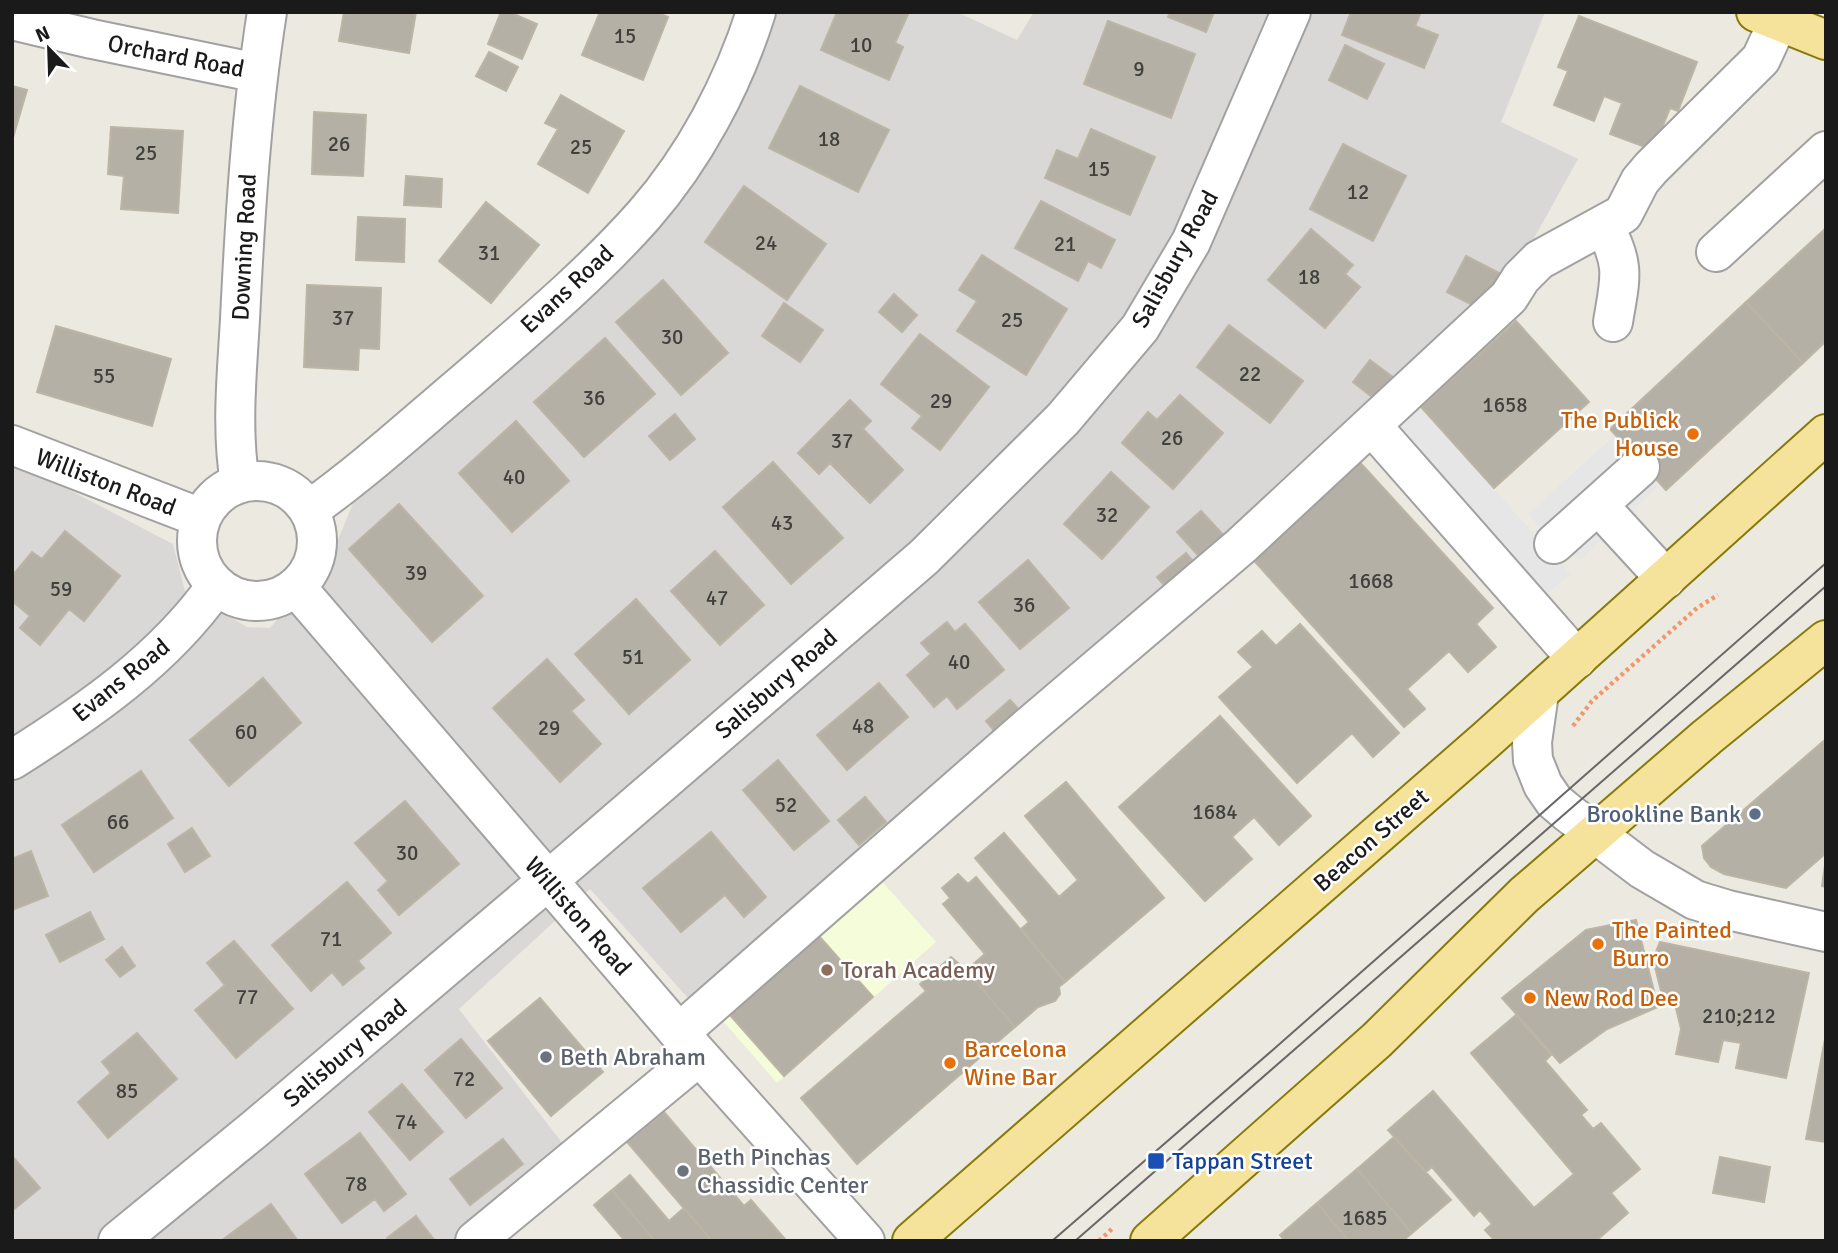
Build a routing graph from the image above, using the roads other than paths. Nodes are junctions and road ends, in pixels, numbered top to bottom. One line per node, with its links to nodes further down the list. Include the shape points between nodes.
1 (267, 12): 7 (street, Downing Road)
2 (756, 12): 18 (street, Evans Road, via 716,108 645,214 480,369)
3 (1292, 12): 29 (street, Salisbury Road, via 1191,242 1140,328 1063,419 924,557)
4 (1767, 17): 6 (main road); 9 (street, via 1761,59 1651,168 1626,211)
5 (12, 20): 7 (street, Orchard Road)
6 (1826, 40)
7 (257, 73): 16 (street, Downing Road, via 235,428)
8 (1826, 151): 10 (street)
9 (1604, 226): 11 (street, via 1620,271); 31 (street, via 1539,260 1503,303 1241,546 1016,738)
10 (1716, 252)
11 (1612, 321)
12 (1380, 433): 25 (street)
13 (1826, 434): 21 (main road, Beacon Street)
14 (12, 445): 19 (street, Williston Road)
15 (1640, 467): 17 (street)
16 (240, 483): 18 (street, via 279,484); 19 (street, via 217,496)
17 (1598, 505): 20 (street); 21 (street)
18 (309, 510): 23 (street, via 317,529 317,551 310,571)
19 (201, 518): 22 (street, via 198,554)
20 (1554, 544)
21 (1666, 579): 25 (main road, Beacon Street)
22 (216, 586): 23 (street, via 238,598 262,601); 27 (street, Evans Road, via 181,631 127,680)
23 (296, 587): 29 (street, Williston Road)
24 (1826, 640): 28 (main road)
25 (1577, 659): 26 (main road, Beacon Street)
26 (1539, 692): 28 (street, via 1532,742 1538,775 1554,801); 35 (main road, Beacon Street)
27 (12, 760)
28 (1595, 834): 30 (street, via 1664,884 1695,900); 36 (main road, via 1524,895 1377,1041)
29 (548, 881): 31 (street, Williston Road); 32 (street, Salisbury Road)
30 (1826, 932)
31 (689, 1045): 33 (street); 34 (street, Williston Road)
32 (118, 1241)
33 (475, 1241)
34 (865, 1241)
35 (912, 1241)
36 (1150, 1241)

